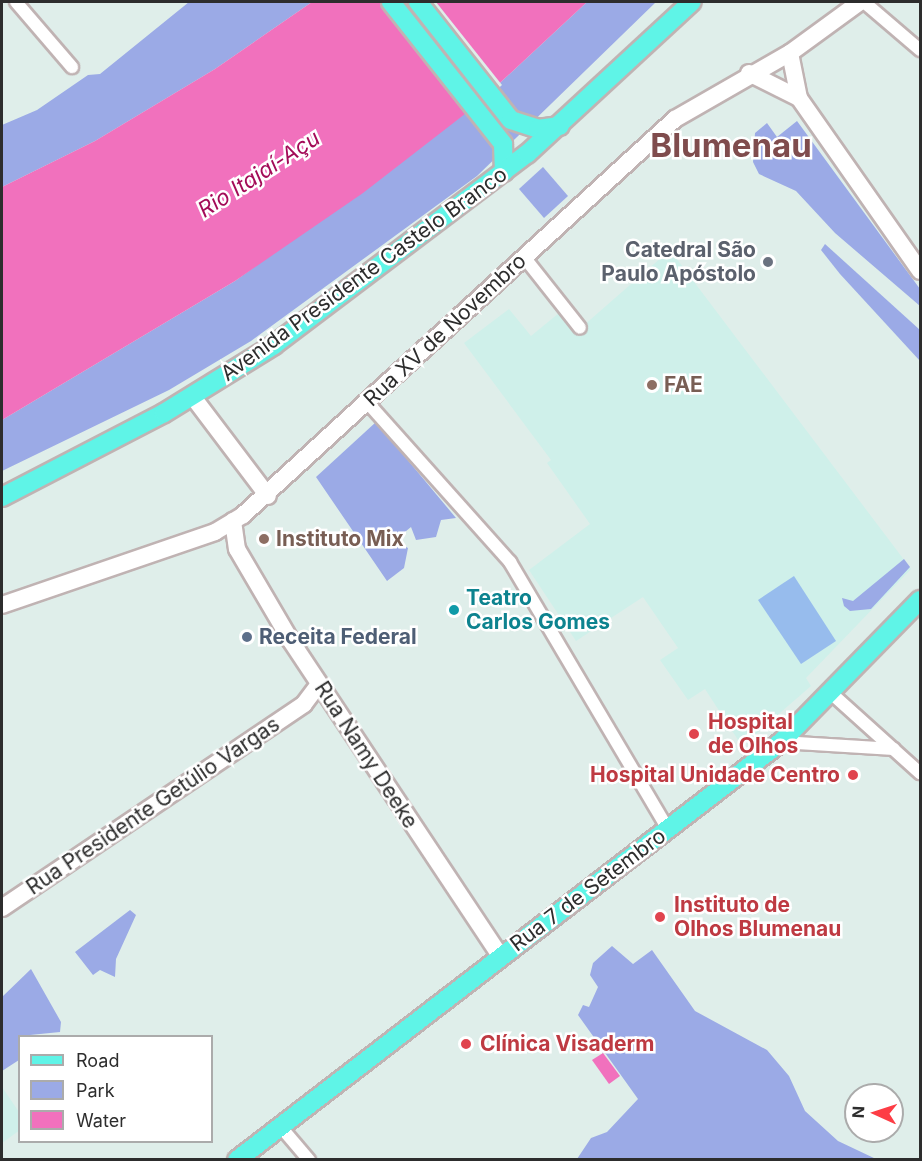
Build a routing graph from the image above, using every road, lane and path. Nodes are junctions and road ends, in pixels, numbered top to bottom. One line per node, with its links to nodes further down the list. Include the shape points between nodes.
1 (16, 2): 8 (street)
2 (392, 2): 12 (main road, via 498,136 506,150)
3 (418, 2): 11 (main road, via 511,120 538,129)
4 (692, 2): 11 (main road, Avenida Presidente Castelo Branco)
5 (862, 2): 6 (street); 7 (street, Rua XV de Novembro)
6 (921, 50)
7 (790, 52): 9 (street, Rua XV de Novembro); 10 (street)
8 (72, 67)
9 (749, 74): 10 (street); 14 (street, Rua XV de Novembro, via 675,119)
10 (799, 98): 13 (street)
11 (560, 126): 12 (main road, Avenida Presidente Castelo Branco)
12 (504, 172): 17 (main road, Avenida Presidente Castelo Branco, via 274,345)
13 (914, 255): 15 (street)
14 (524, 257): 16 (street); 18 (street, Rua XV de Novembro)
15 (921, 271)
16 (580, 328)
17 (193, 397): 19 (street); 20 (main road, Avenida Presidente Castelo Branco)
18 (367, 402): 19 (street, Rua XV de Novembro); 33 (street, via 478,520 510,562)
19 (268, 496): 21 (street, Rua XV de Novembro)
20 (2, 497)
21 (233, 521): 22 (street, Rua XV de Novembro); 23 (street, Rua Namy Deeke)
22 (215, 532): 23 (street, Rua Namy Deeke); 25 (street, Rua XV de Novembro)
23 (237, 549): 26 (street, Rua Namy Deeke)
24 (921, 600): 27 (main road, Rua 7 de Setembro)
25 (2, 605)
26 (319, 684): 28 (street, Rua Namy Deeke); 29 (street, Rua Presidente Getúlio Vargas)
27 (831, 693): 30 (main road, Rua 7 de Setembro); 31 (street)
28 (329, 701): 29 (street, Rua Presidente Getúlio Vargas); 35 (street, Rua Namy Deeke)
29 (304, 704): 34 (street, Rua Presidente Getúlio Vargas)
30 (781, 742): 31 (street); 33 (main road, Rua 7 de Setembro)
31 (895, 749): 32 (street)
32 (921, 773)
33 (668, 829): 35 (main road, Rua 7 de Setembro)
34 (2, 908)
35 (500, 956): 36 (main road, Rua 7 de Setembro)
36 (280, 1126): 37 (main road, Rua 7 de Setembro); 38 (street)
37 (237, 1160)
38 (309, 1160)

